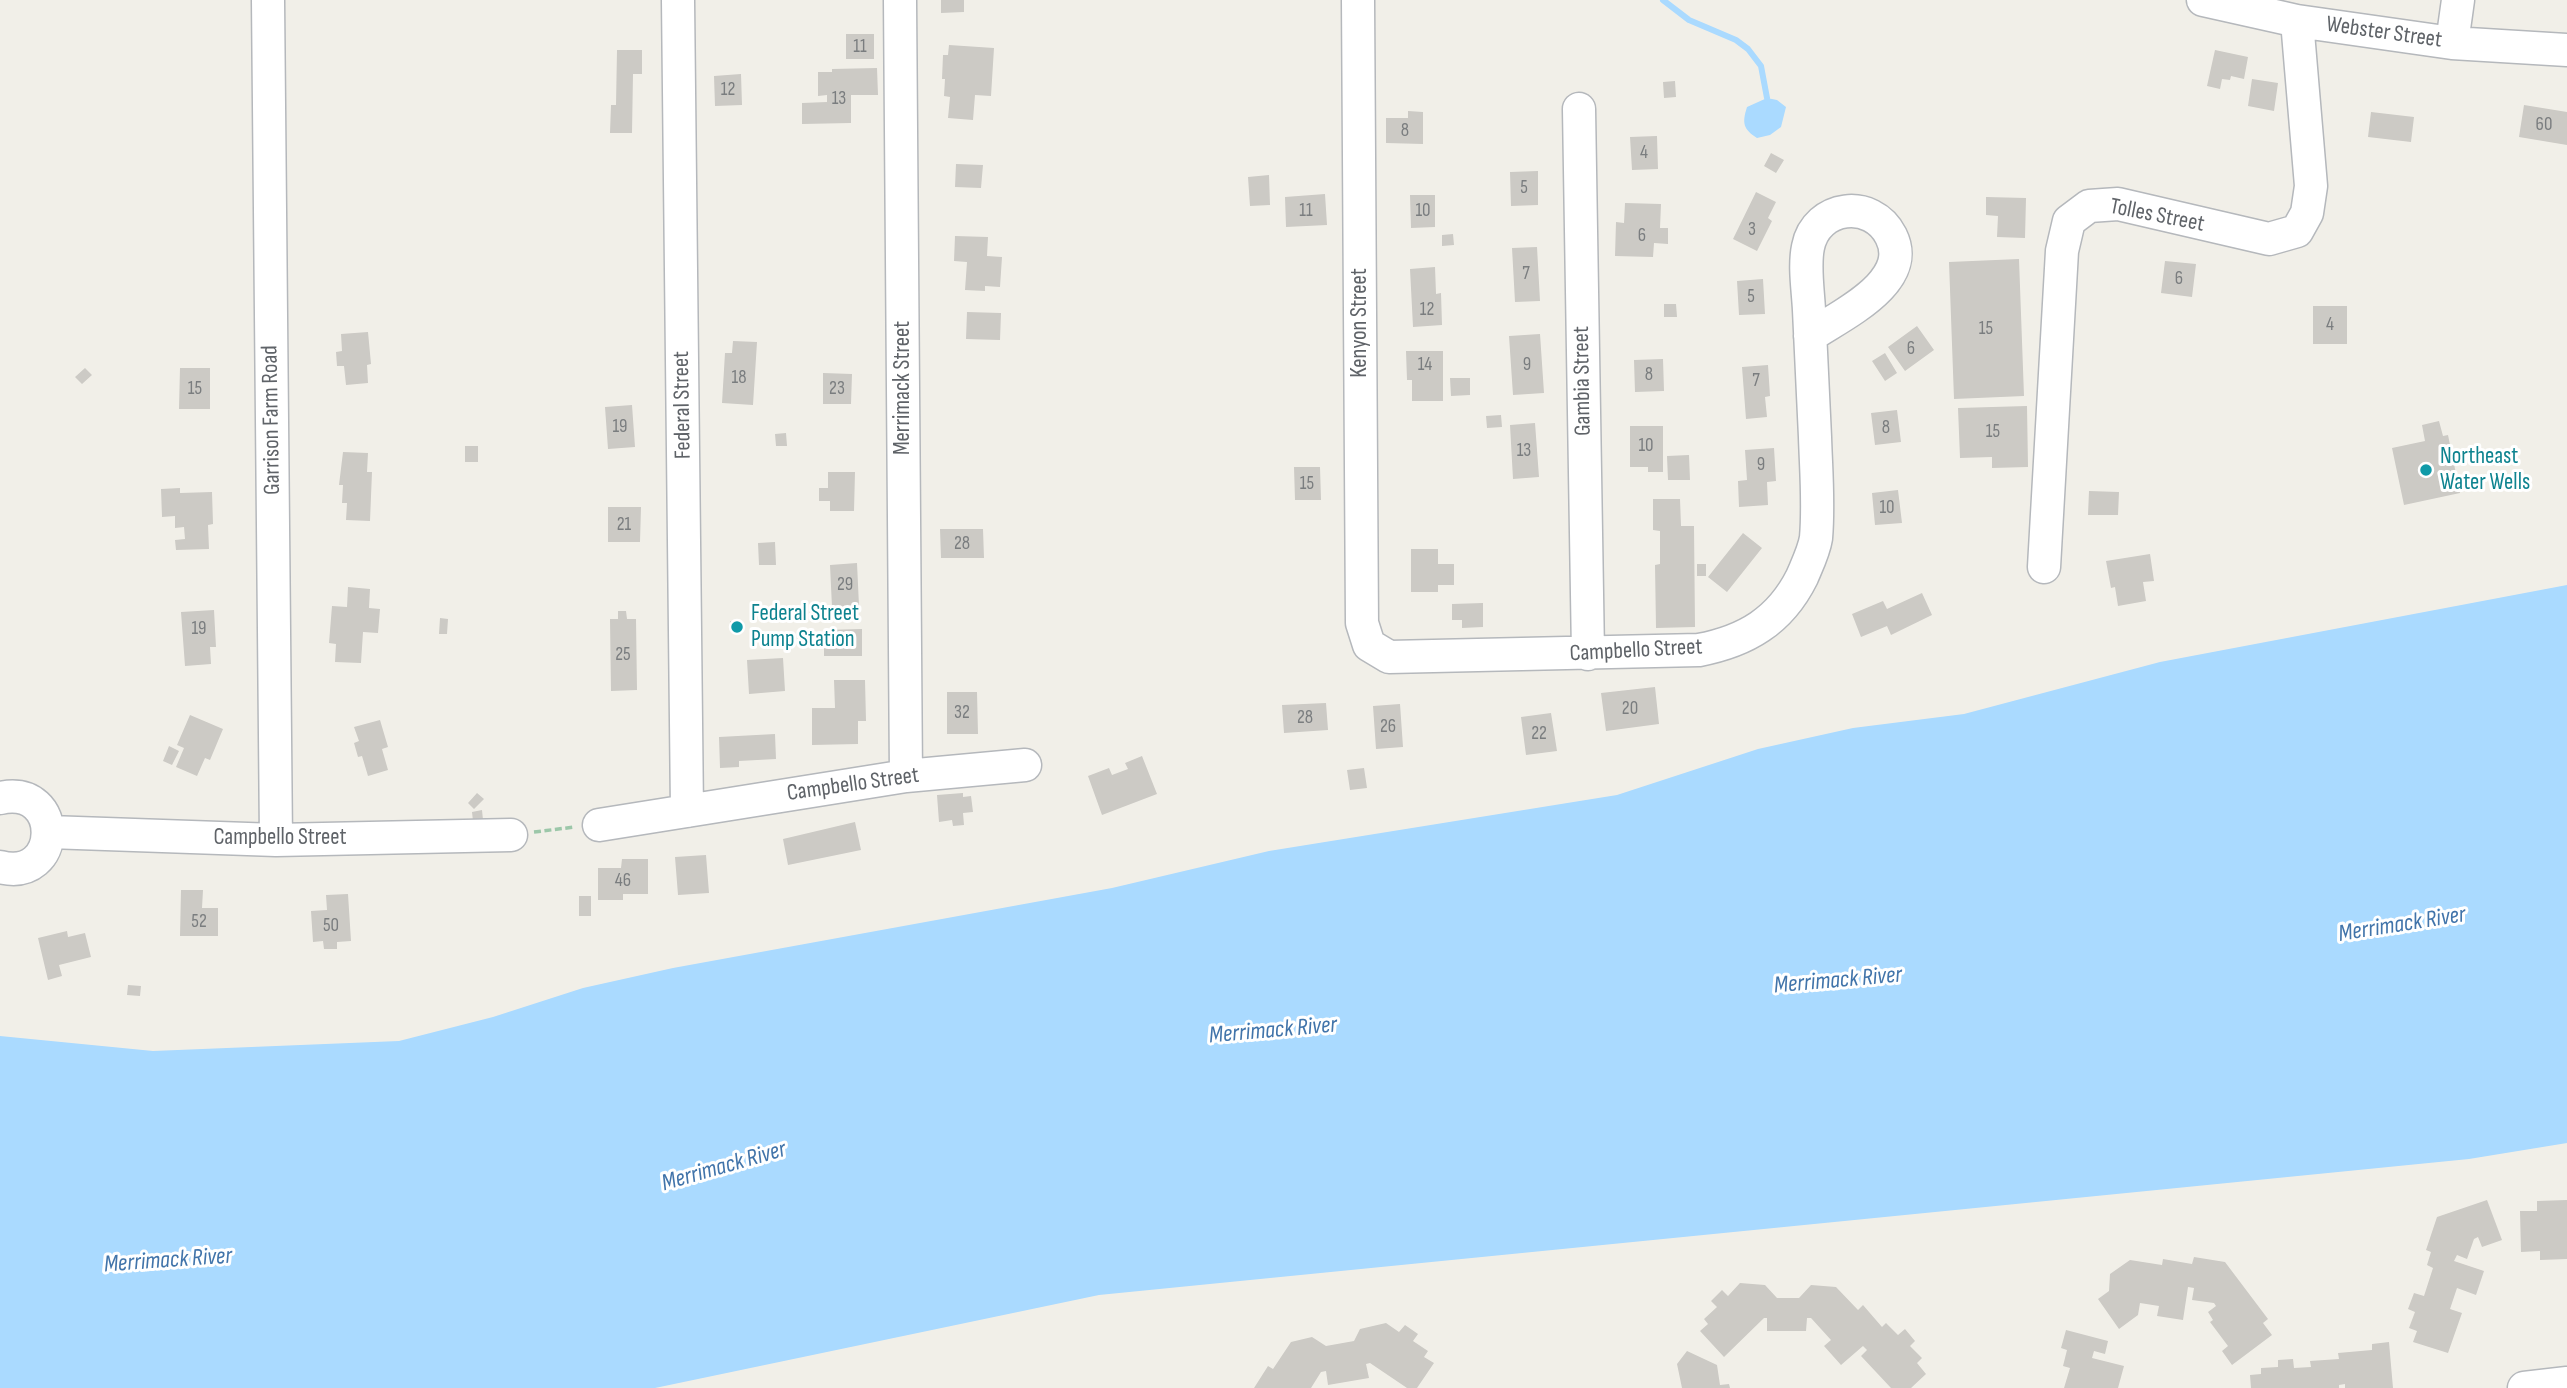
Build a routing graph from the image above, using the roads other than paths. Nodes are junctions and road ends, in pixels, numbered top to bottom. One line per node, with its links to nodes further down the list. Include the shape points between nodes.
1 (268, 0): 22 (street, Garrison Farm Road)
2 (678, 0): 18 (street, Federal Street)
3 (900, 0): 16 (street, Merrimack Street)
4 (1358, 0): 13 (street, Kenyon Street, via 1362,623)
5 (2203, 0): 7 (street, Webster Street)
6 (2458, 0): 8 (street)
7 (2297, 21): 8 (street, Webster Street); 12 (street, Tolles Street, via 2311,186 2307,213 2297,232 2269,239 2118,204 2089,206 2069,221 2062,251)
8 (2452, 43): 9 (street, Webster Street)
9 (2567, 50)
10 (1578, 109): 14 (street, Gambia Street)
11 (1810, 336): 14 (street, Campbello Street, via 1818,502 1815,540 1794,593 1756,630 1727,645)
12 (2043, 567)
13 (1369, 645): 14 (street, Campbello Street, via 1389,657)
14 (1588, 654)
15 (1025, 765): 16 (street, Campbello Street)
16 (906, 776): 18 (street, Campbello Street)
17 (0, 798): 20 (street, via 25,798 37,806)
18 (687, 811): 19 (street, Campbello Street)
19 (599, 825)
20 (48, 832): 22 (street, Campbello Street); 23 (street, via 46,846 33,863 20,869)
21 (512, 835): 22 (street, Campbello Street)
22 (276, 840)
23 (0, 867)
24 (2567, 1383): 25 (street)
25 (2524, 1388)

